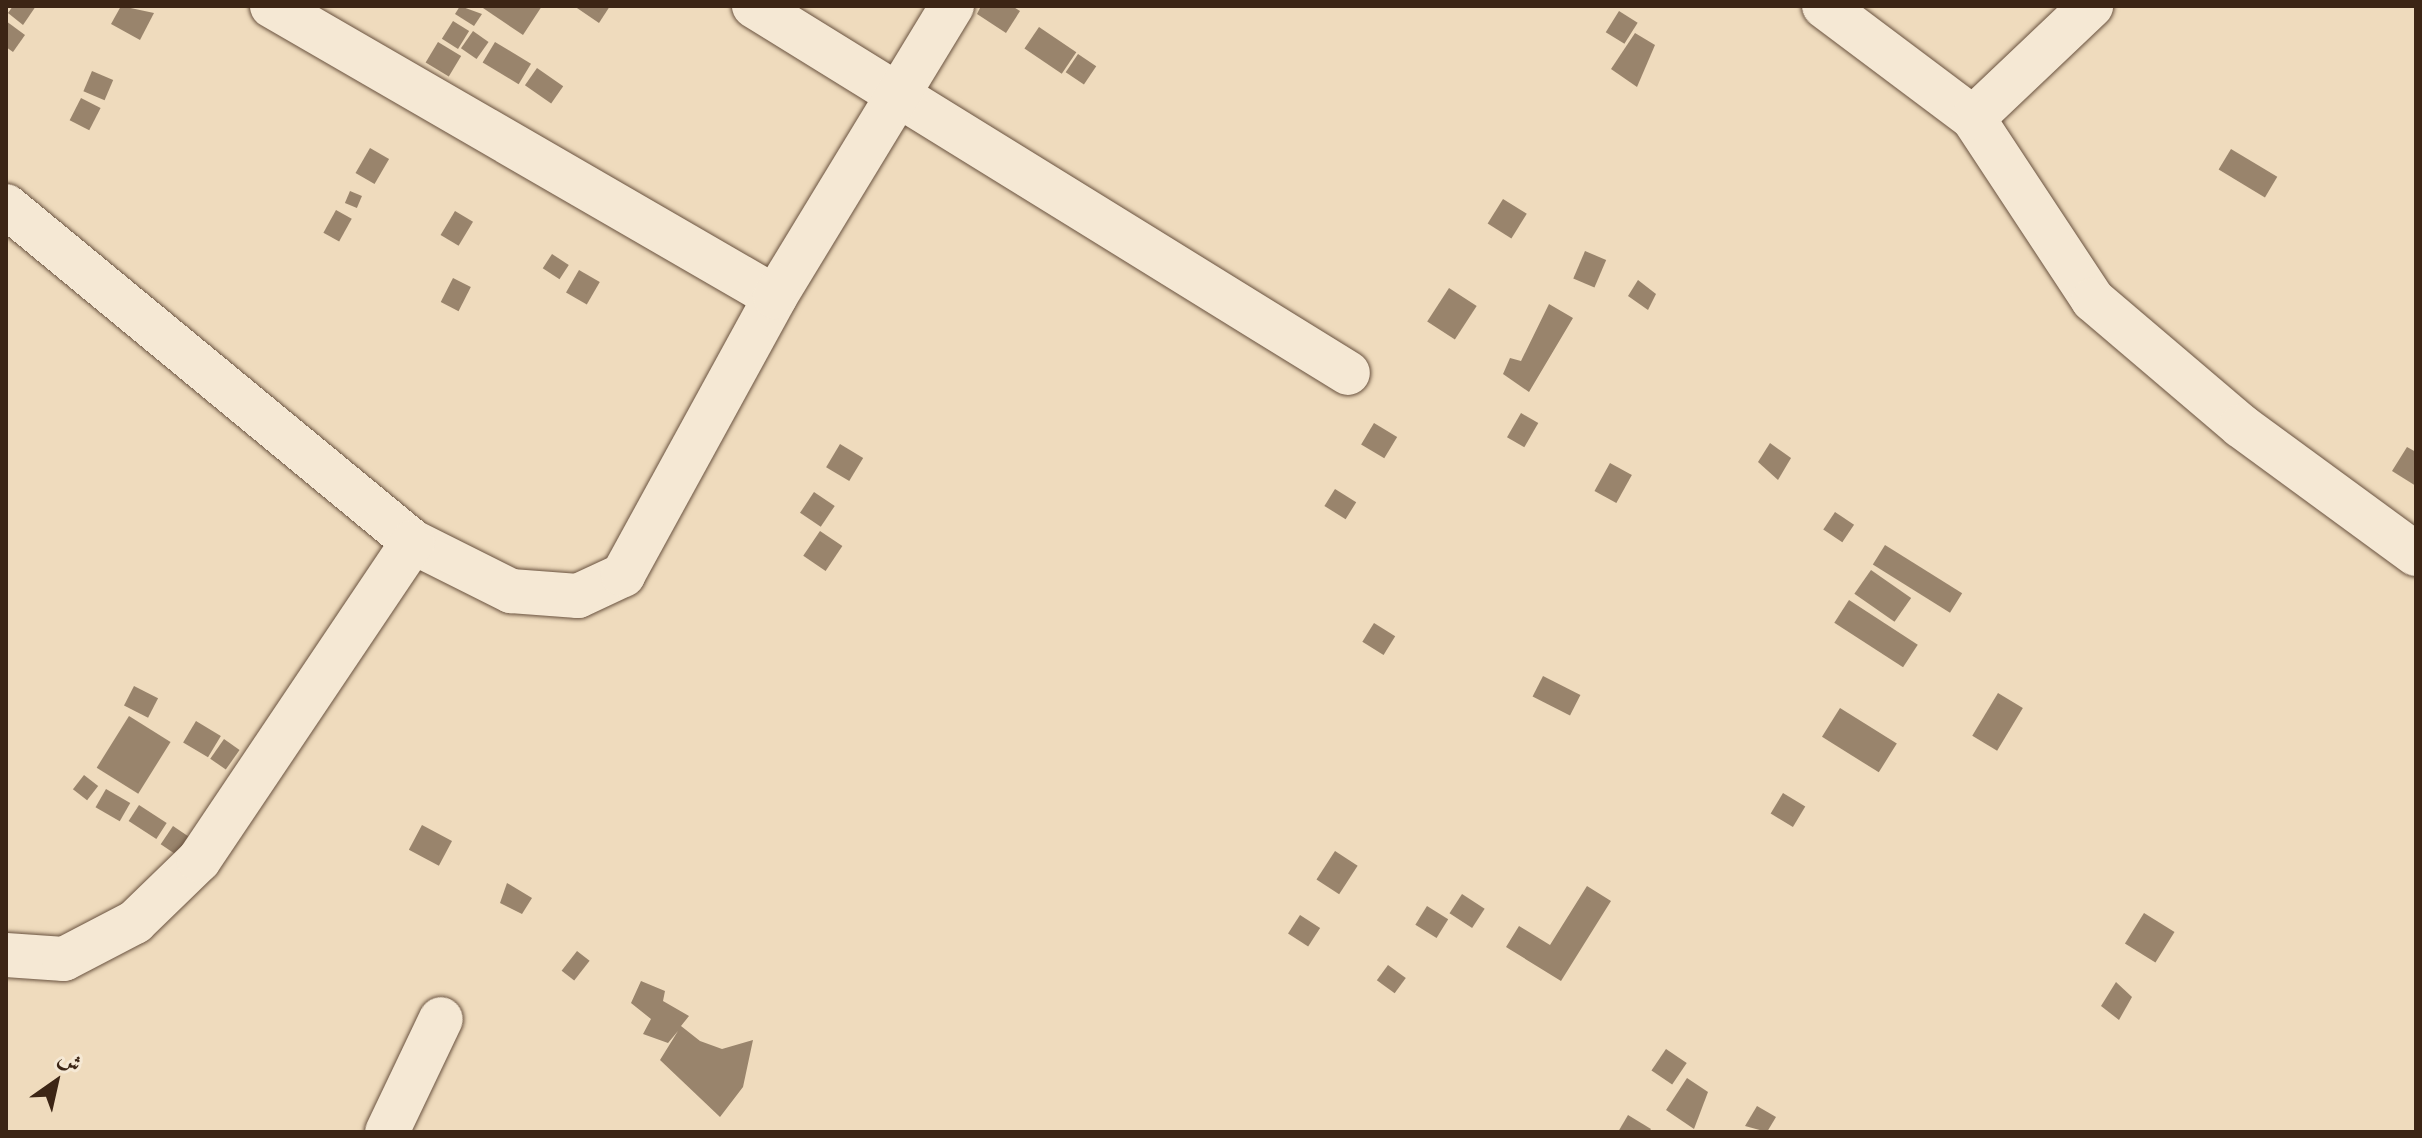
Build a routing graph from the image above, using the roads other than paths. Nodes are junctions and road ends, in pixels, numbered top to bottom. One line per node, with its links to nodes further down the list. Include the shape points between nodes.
1 (272, 6): 9 (street)
2 (754, 6): 6 (street)
3 (952, 6): 6 (street)
4 (1824, 6): 7 (street)
5 (2091, 6): 7 (street)
6 (895, 92): 9 (street); 10 (street)
7 (1973, 118): 12 (street, via 2093,300 2241,426)
8 (6, 206): 11 (street)
9 (775, 297): 11 (street, via 623,575 578,596 511,591)
10 (1348, 373)
11 (413, 542): 13 (street, via 199,860 135,922 64,959)
12 (2416, 554)
13 (6, 955)
14 (441, 1019): 15 (street)
15 (387, 1132)

